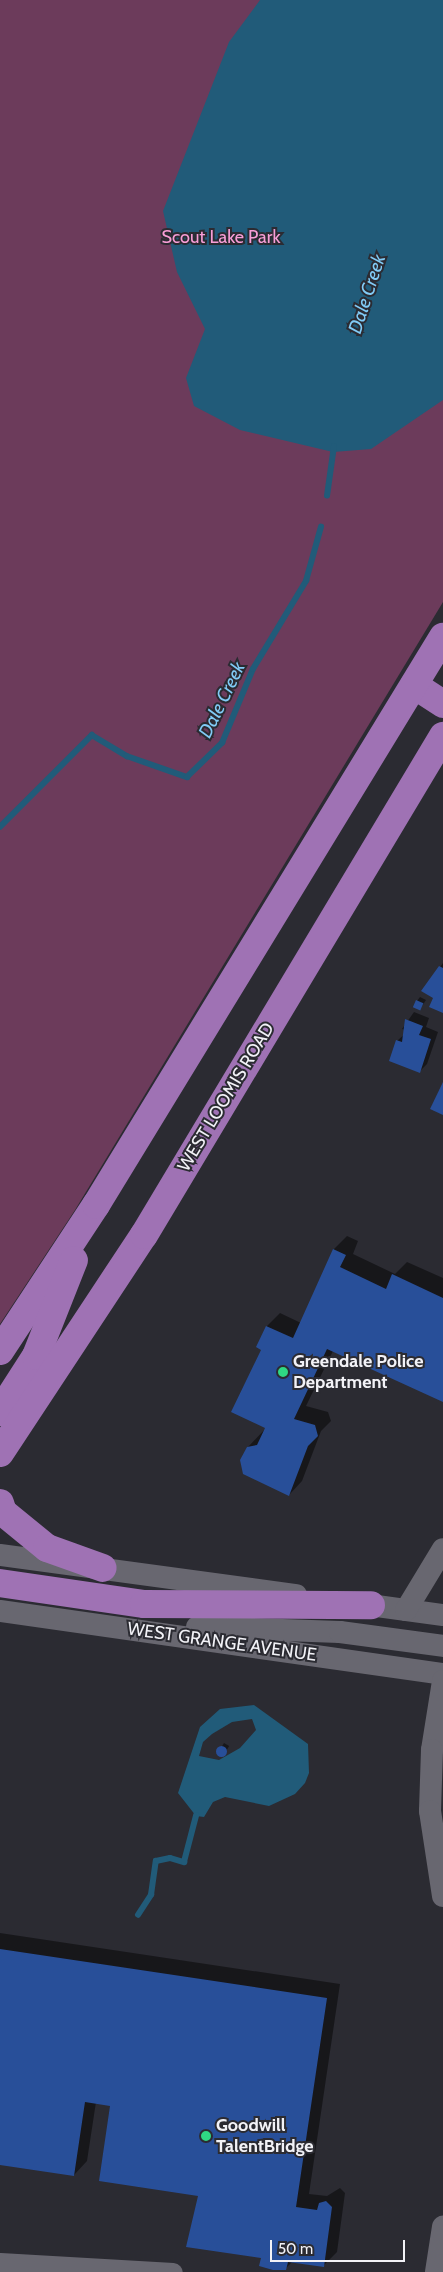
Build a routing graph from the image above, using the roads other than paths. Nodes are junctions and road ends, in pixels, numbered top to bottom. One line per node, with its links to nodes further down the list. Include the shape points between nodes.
1 (443, 637): 2 (main road)
2 (414, 685): 3 (main road); 5 (main road)
3 (443, 704)
4 (443, 736): 8 (main road, WEST LOOMIS ROAD, via 144,1235)
5 (96, 1205): 6 (main road); 7 (main road, via 36,1356)
6 (0, 1351)
7 (0, 1412)
8 (0, 1453)
9 (0, 1503): 12 (main road, via 3,1512 47,1548)
10 (443, 1549): 15 (street)
11 (0, 1555): 12 (street)
12 (103, 1568): 14 (street)
13 (0, 1583): 14 (main road, via 144,1604)
14 (371, 1605): 15 (street)
15 (406, 1610): 17 (street)
16 (0, 1611): 18 (street, WEST GRANGE AVENUE)
17 (443, 1615)
18 (116, 1627): 19 (street, via 306,1629); 20 (street, WEST GRANGE AVENUE)
19 (443, 1646)
20 (443, 1674)
21 (443, 1681): 22 (street, via 432,1750 430,1811)
22 (443, 1896)
23 (443, 2227): 26 (street)
24 (0, 2262): 25 (street)
25 (173, 2272)
26 (436, 2272)

